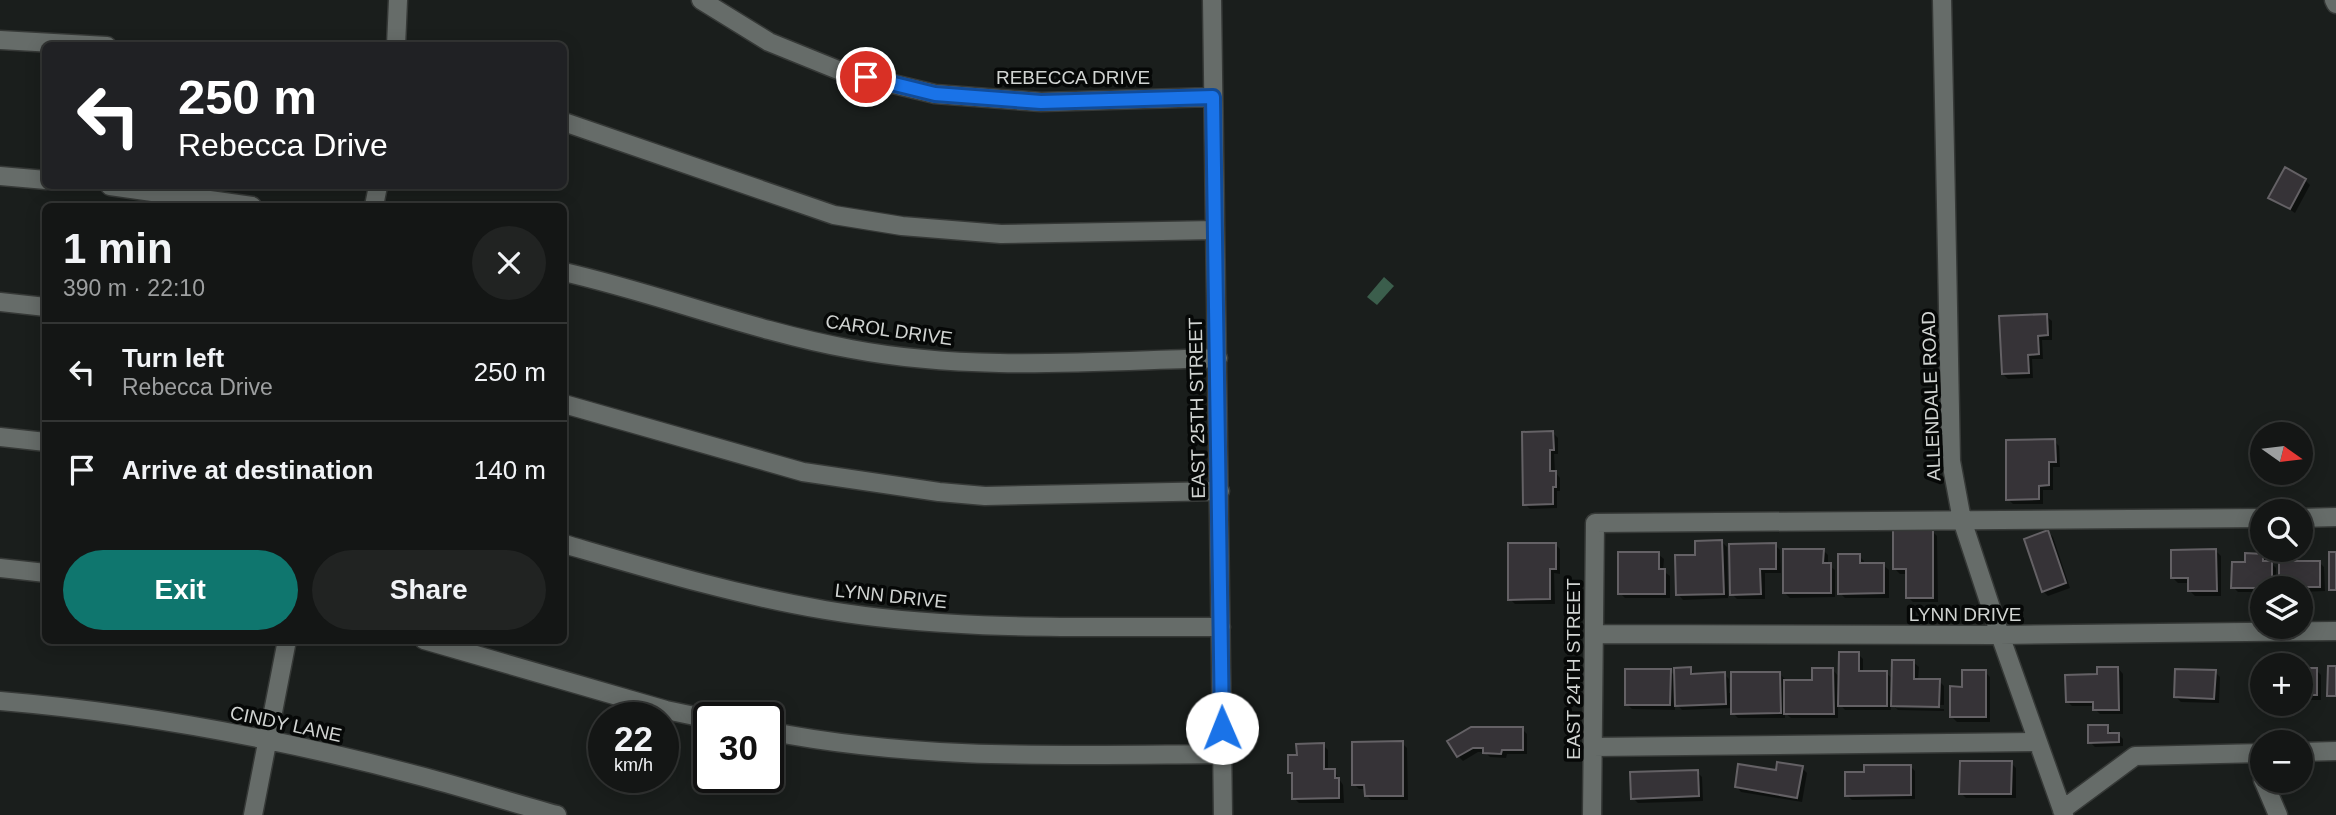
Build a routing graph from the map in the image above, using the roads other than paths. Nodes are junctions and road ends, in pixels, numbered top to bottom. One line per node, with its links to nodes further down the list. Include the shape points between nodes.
1 (398, 0): 7 (street)
2 (701, 0): 8 (street, REBECCA DRIVE, via 769,42 843,72 935,94 1041,102)
3 (1212, 0): 8 (street, EAST 25TH STREET)
4 (1942, 0): 26 (street, ALLENDALE ROAD, via 1951,461)
5 (0, 40): 6 (street)
6 (42, 42)
7 (396, 42)
8 (1213, 97): 14 (street, EAST 25TH STREET)
9 (567, 123): 14 (street, via 834,215 1001,234)
10 (0, 176): 11 (street)
11 (42, 180)
12 (131, 189): 13 (street)
13 (231, 203)
14 (1215, 230): 18 (street, EAST 25TH STREET)
15 (567, 273): 18 (street, CAROL DRIVE, via 775,333 853,350 1014,364)
16 (0, 302): 17 (street)
17 (42, 307)
18 (1217, 358): 22 (street, EAST 25TH STREET)
19 (567, 405): 22 (street, via 803,472 939,492 985,496)
20 (0, 438): 21 (street)
21 (42, 442)
22 (1220, 491): 30 (street, EAST 25TH STREET)
23 (2313, 517): 24 (street)
24 (2336, 517)
25 (2250, 518): 26 (street)
26 (1962, 520): 32 (street, EAST 24TH STREET, via 1595,523); 33 (street, ALLENDALE ROAD)
27 (567, 545): 30 (street, LYNN DRIVE, via 732,592 852,614 998,626)
28 (0, 568): 29 (street)
29 (42, 573)
30 (1222, 626): 45 (street, EAST 25TH STREET)
31 (2336, 631): 33 (street, LYNN DRIVE)
32 (1595, 634): 33 (street, LYNN DRIVE); 41 (street, EAST 24TH STREET)
33 (2000, 635): 40 (street, ALLENDALE ROAD)
34 (286, 644): 39 (street)
35 (438, 644): 37 (street)
36 (0, 701): 39 (street, CINDY LANE)
37 (693, 716)
38 (784, 734): 45 (street, via 903,750 1035,756)
39 (267, 740): 48 (street); 49 (street, CINDY LANE)
40 (2038, 742): 41 (street); 47 (street, ALLENDALE ROAD)
41 (1593, 747): 51 (street, EAST 24TH STREET)
42 (2336, 751): 43 (street)
43 (2313, 752)
44 (2250, 753): 47 (street, via 2135,756)
45 (1223, 754): 50 (street, EAST 25TH STREET)
46 (2269, 793): 52 (street)
47 (2063, 813)
48 (253, 815)
49 (557, 815)
50 (1223, 815)
51 (1592, 815)
52 (2278, 815)

